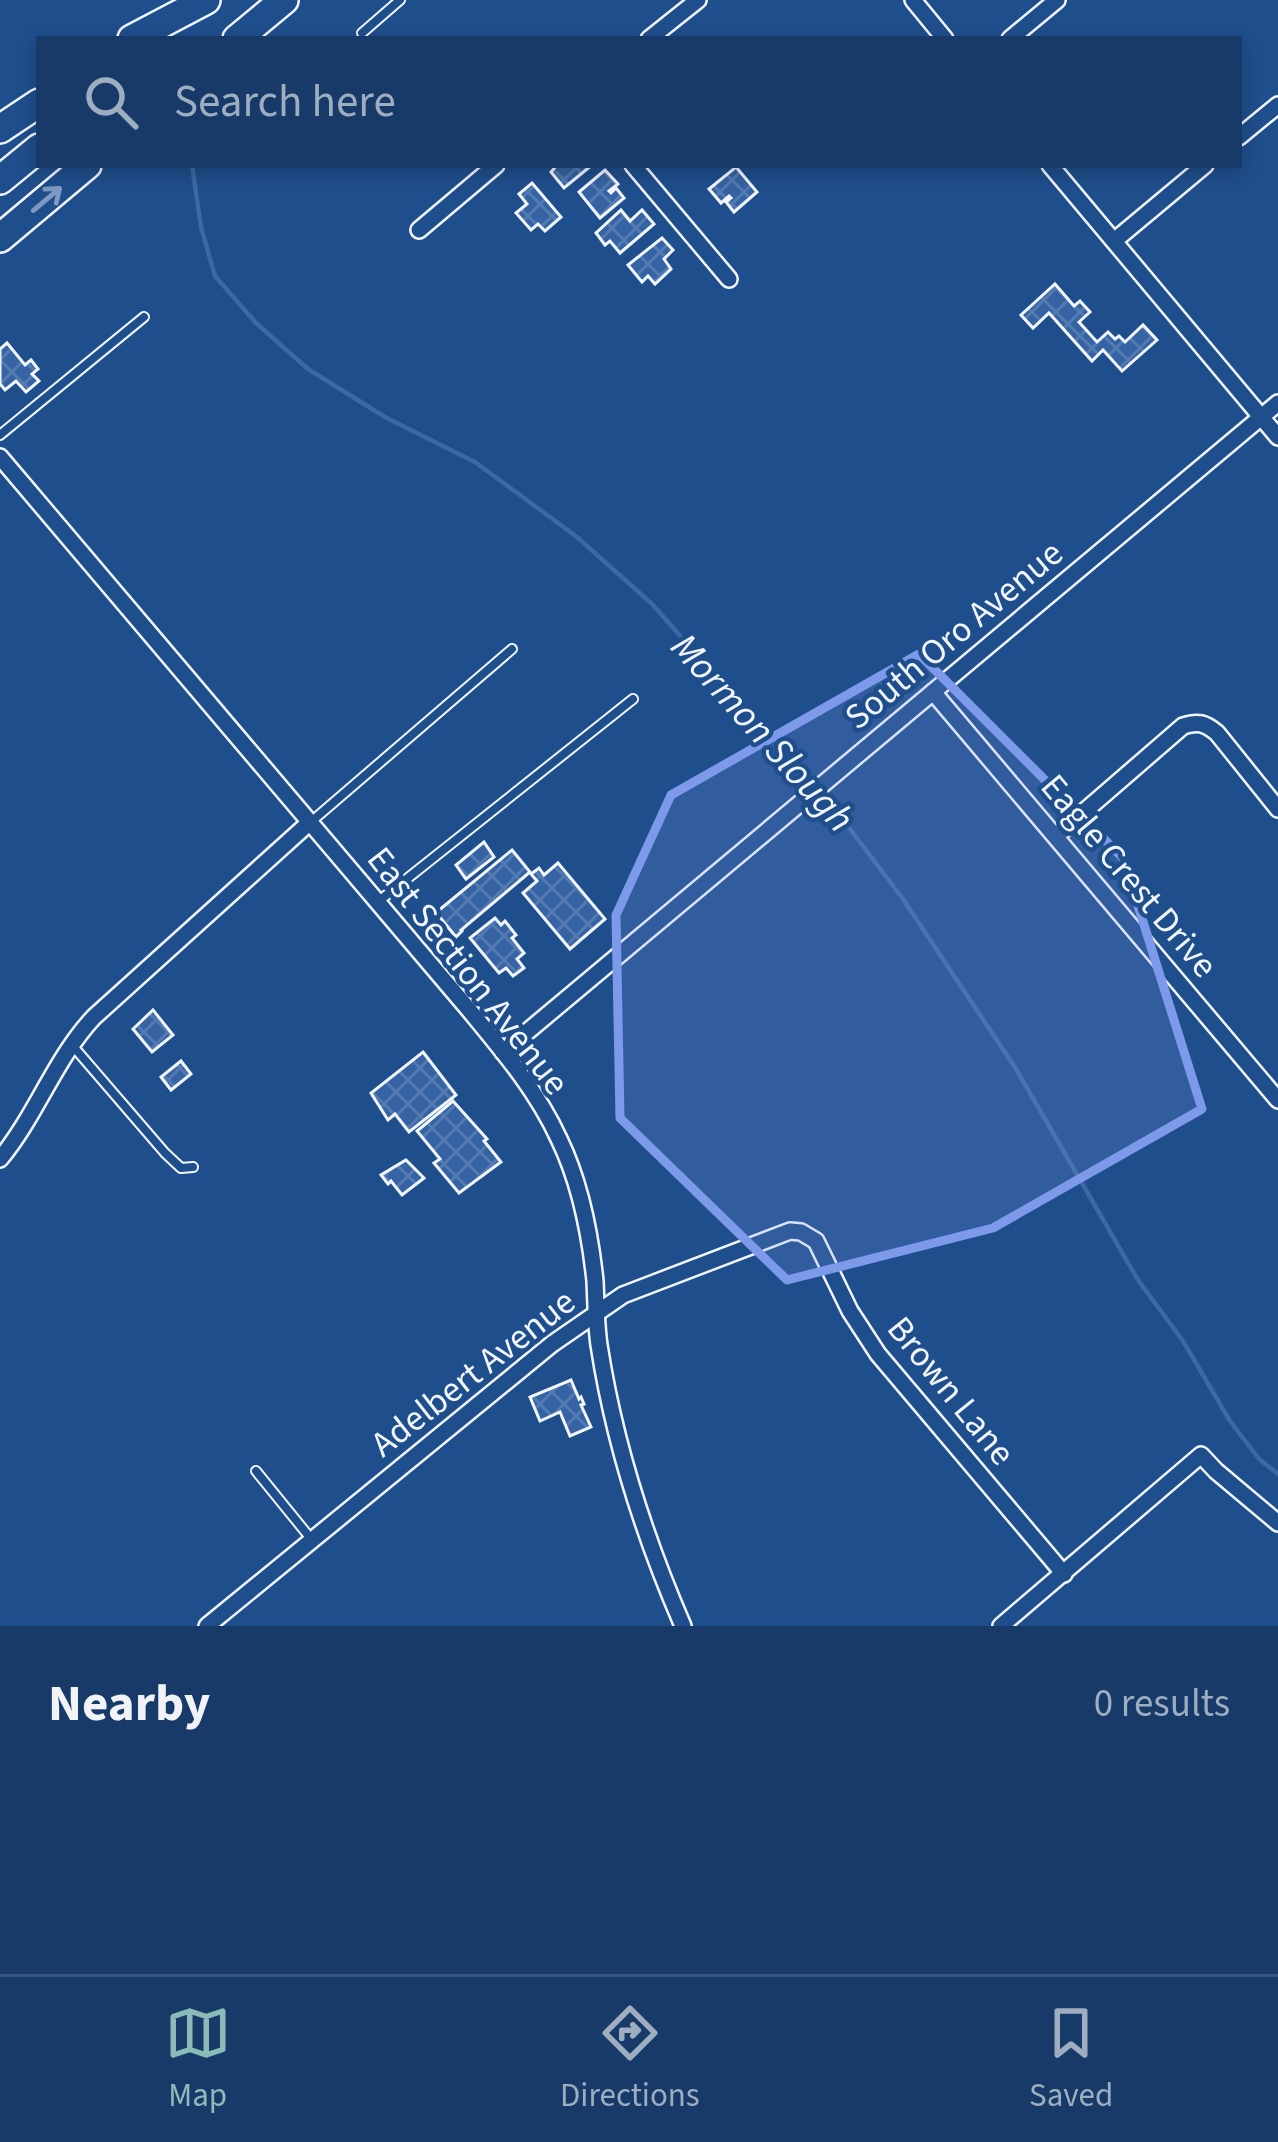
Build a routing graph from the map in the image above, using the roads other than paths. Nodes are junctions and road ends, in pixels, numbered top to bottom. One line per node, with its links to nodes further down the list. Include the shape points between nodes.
1 (284, 0): 10 (highway)
2 (400, 0): 7 (lane)
3 (698, 0): 11 (street)
4 (913, 0): 12 (street)
5 (1057, 0): 13 (street)
6 (212, 1): 8 (highway); 9 (highway)
7 (362, 33)
8 (136, 36)
9 (173, 36)
10 (241, 36)
11 (653, 36)
12 (943, 36)
13 (1014, 36)
14 (36, 105): 16 (highway)
15 (1278, 105): 17 (street)
16 (0, 129)
17 (1242, 135)
18 (36, 150): 24 (highway)
19 (83, 168): 26 (highway, one-way to 19)
20 (492, 168): 25 (street)
21 (636, 168): 28 (street)
22 (1053, 168): 27 (street)
23 (1201, 168): 27 (street)
24 (0, 180)
25 (419, 230)
26 (2, 236)
27 (1114, 241): 31 (street)
28 (729, 279)
29 (143, 317): 32 (lane)
30 (1278, 403): 31 (street, South Oro Avenue)
31 (1262, 416): 33 (street); 36 (street, South Oro Avenue)
32 (0, 435)
33 (1278, 437)
34 (0, 457): 39 (street, East Section Avenue)
35 (512, 650): 39 (lane)
36 (933, 692): 40 (street, Eagle Crest Drive); 43 (street, South Oro Avenue)
37 (633, 699): 41 (lane)
38 (1278, 809): 40 (street, via 1217,733 1193,722)
39 (310, 822): 41 (street, East Section Avenue); 42 (street)
40 (1056, 836): 44 (street, Eagle Crest Drive)
41 (377, 902): 43 (street, East Section Avenue)
42 (70, 1044): 45 (street); 46 (lane, via 165,1153 181,1168)
43 (503, 1052): 48 (street, East Section Avenue, via 532,1090 576,1182)
44 (1278, 1100)
45 (0, 1159)
46 (193, 1167)
47 (809, 1235): 48 (street, Adelbert Avenue, via 784,1233); 52 (street, Brown Lane, via 878,1354)
48 (596, 1313): 51 (street, Adelbert Avenue); 54 (street, East Section Avenue, via 632,1491)
49 (256, 1471): 51 (lane)
50 (1278, 1522): 52 (street, via 1202,1455)
51 (312, 1540): 53 (street, Adelbert Avenue)
52 (1064, 1574): 55 (street)
53 (207, 1626)
54 (682, 1626)
55 (1001, 1626)

